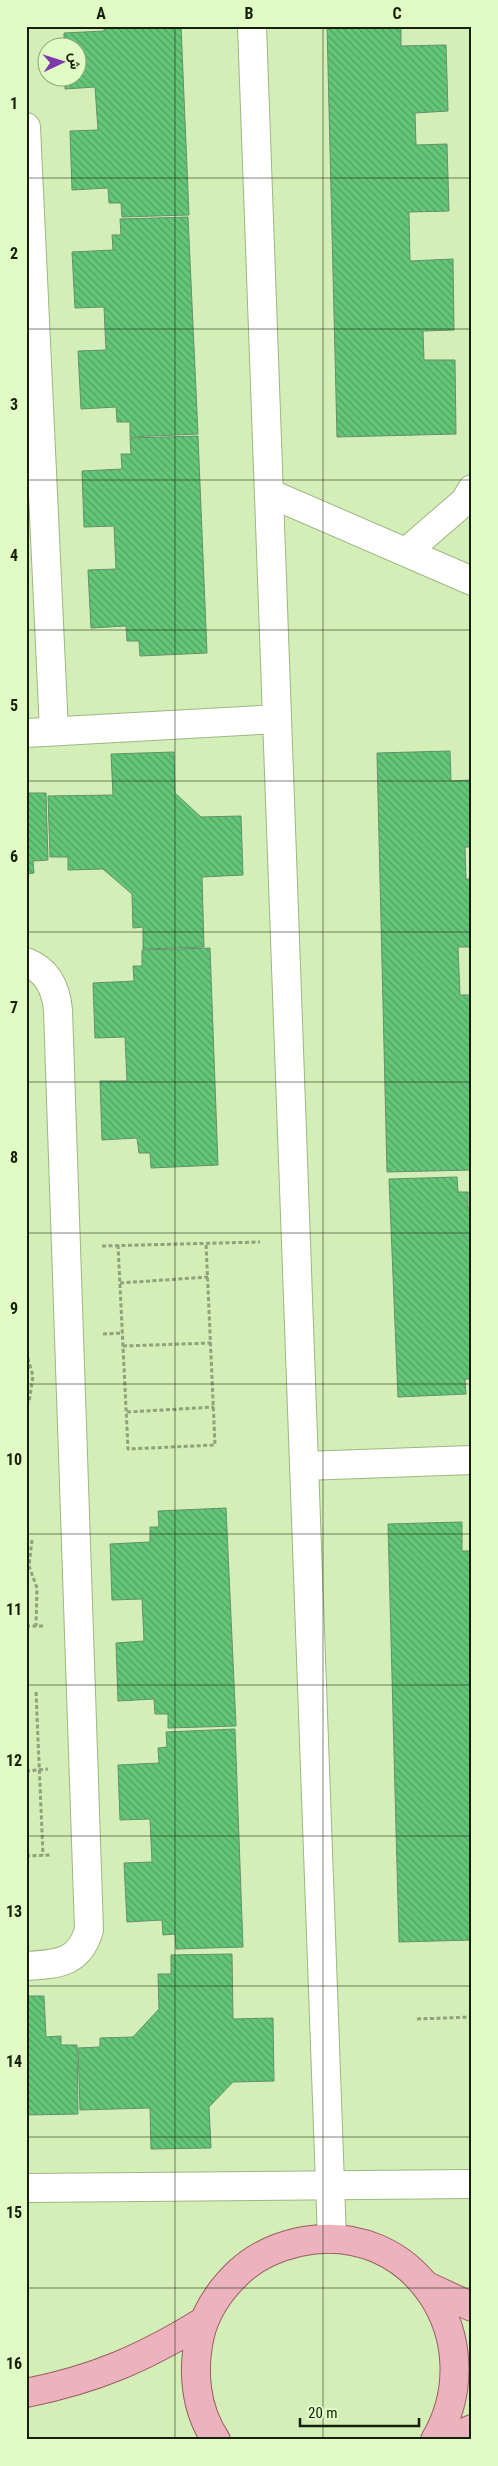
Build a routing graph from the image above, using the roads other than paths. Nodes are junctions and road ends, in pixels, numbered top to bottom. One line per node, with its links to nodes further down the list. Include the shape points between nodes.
1 (252, 26): 4 (street)
2 (26, 127): 8 (street)
3 (472, 489): 5 (street, via 465,500)
4 (269, 493): 5 (street); 7 (street)
5 (406, 552): 6 (street)
6 (472, 581)
7 (277, 720): 8 (street); 12 (street)
8 (54, 731): 9 (street)
9 (26, 733)
10 (26, 962): 13 (street, via 42,971 56,995 89,1930 83,1946 71,1958 60,1963)
11 (472, 1460): 12 (street)
12 (304, 1466): 15 (street)
13 (26, 1966)
14 (472, 2184): 15 (street)
15 (330, 2186): 16 (street); 17 (street)
16 (26, 2188)
17 (332, 2239): 18 (main road, via 374,2248 410,2270); 20 (main road, via 286,2244 246,2266 214,2300)
18 (425, 2284): 19 (main road); 24 (main road, via 450,2328 455,2352 452,2402)
19 (472, 2306)
20 (204, 2321): 21 (main road, via 160,2348 113,2370 64,2386); 23 (main road, via 195,2357 197,2394 208,2429)
21 (26, 2393)
22 (472, 2429): 25 (main road)
23 (216, 2440)
24 (435, 2440)
25 (447, 2440)

